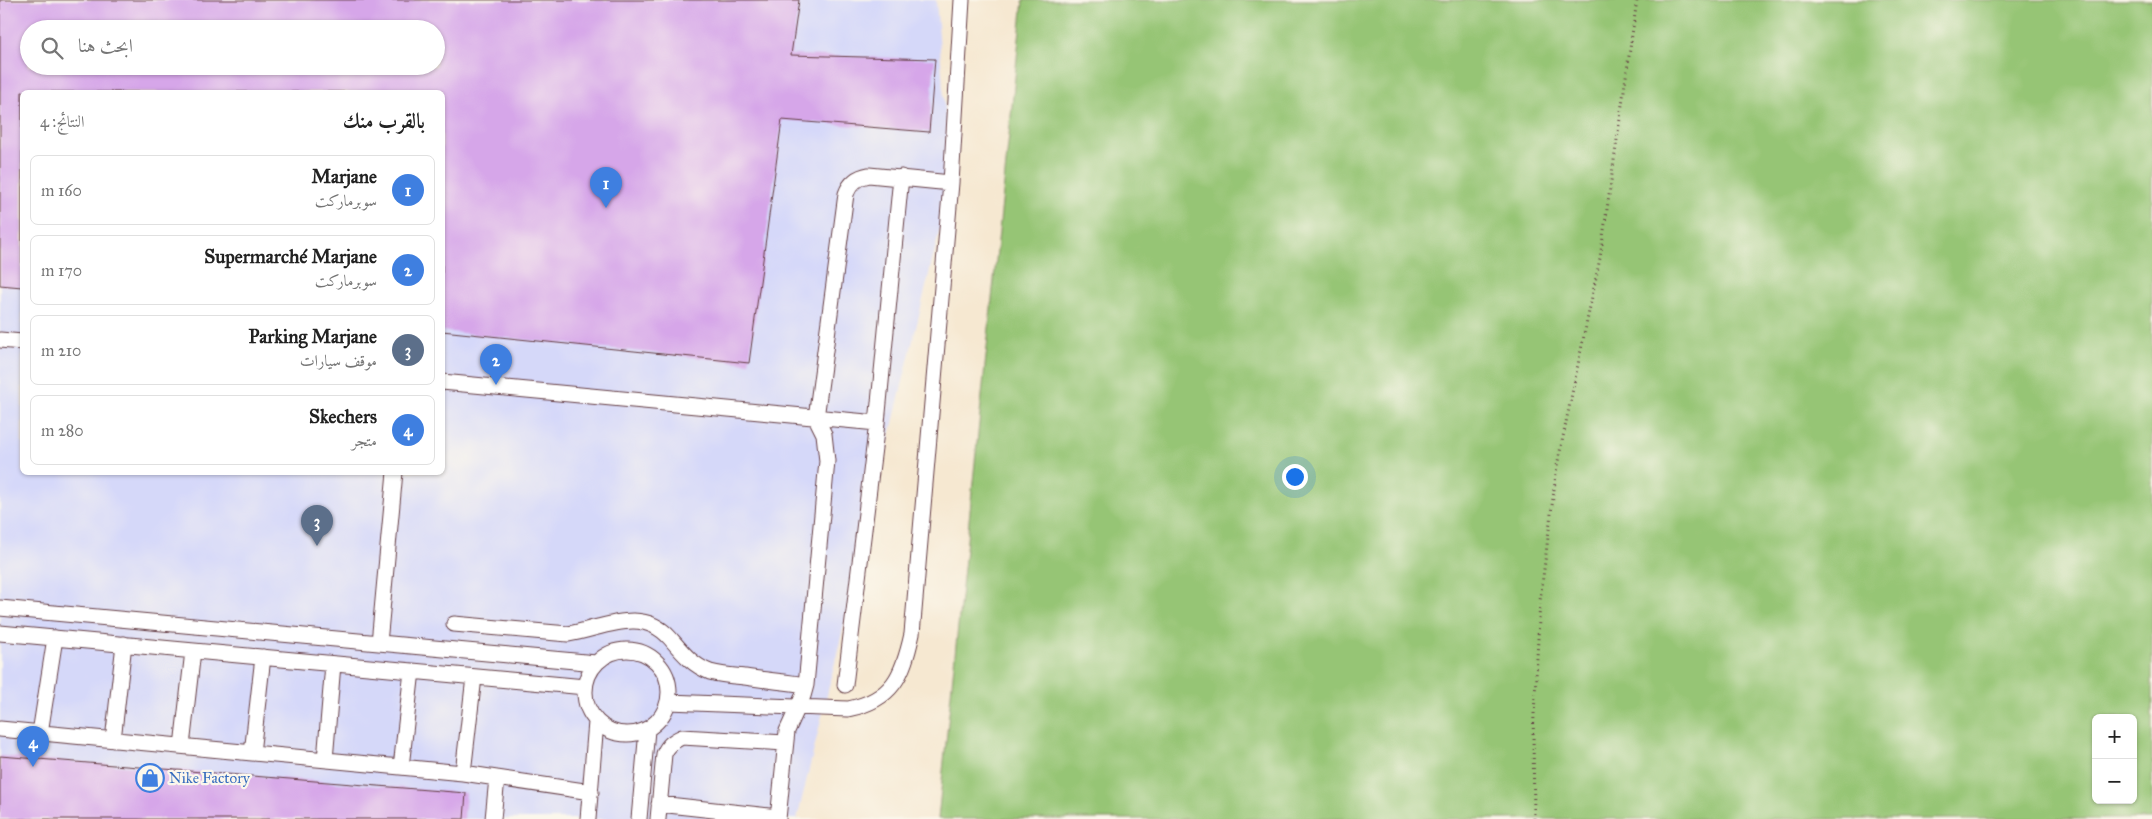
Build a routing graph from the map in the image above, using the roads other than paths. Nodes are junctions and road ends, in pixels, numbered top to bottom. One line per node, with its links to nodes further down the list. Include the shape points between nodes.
1 (962, 0): 3 (lane)
2 (901, 177): 3 (lane); 7 (lane, via 861,176 846,194); 8 (lane)
3 (951, 183): 26 (lane, via 912,634 906,659 895,682 879,699 867,705 848,709)
4 (0, 340): 5 (lane)
5 (20, 342)
6 (445, 382): 7 (lane)
7 (816, 418): 8 (lane); 23 (lane, via 824,434 827,461)
8 (878, 423): 22 (lane)
9 (395, 475): 14 (lane)
10 (0, 608): 14 (lane)
11 (454, 624): 23 (lane, via 568,634 610,622 642,622 668,635 693,663 711,672)
12 (0, 633): 13 (lane)
13 (55, 638): 15 (lane); 30 (lane)
14 (379, 643): 18 (lane)
15 (124, 644): 16 (lane); 31 (lane)
16 (193, 651): 17 (lane); 33 (lane)
17 (263, 657): 19 (lane); 34 (lane)
18 (596, 663): 24 (lane); 25 (lane, via 611,653 629,650 647,654 661,666 669,683)
19 (334, 664): 20 (lane); 35 (lane)
20 (412, 671): 21 (lane); 36 (lane)
21 (474, 677): 24 (lane); 37 (lane)
22 (845, 684)
23 (806, 685): 26 (lane)
24 (585, 687): 27 (lane, via 586,706)
25 (669, 702): 26 (lane); 29 (lane, via 661,719)
26 (798, 707): 32 (lane, via 791,719)
27 (596, 722): 29 (lane, via 611,732 629,735); 39 (lane)
28 (0, 729): 30 (lane)
29 (647, 730): 44 (lane)
30 (40, 733): 31 (lane)
31 (114, 740): 33 (lane)
32 (785, 743): 40 (lane, via 682,737 674,740 664,754); 41 (lane)
33 (182, 746): 34 (lane)
34 (252, 753): 35 (lane)
35 (325, 760): 36 (lane)
36 (401, 767): 37 (lane)
37 (463, 773): 38 (lane)
38 (498, 778): 39 (lane); 42 (lane)
39 (591, 792): 43 (lane)
40 (659, 812): 41 (lane)
41 (778, 818)
42 (493, 819)
43 (588, 819)
44 (638, 819)

